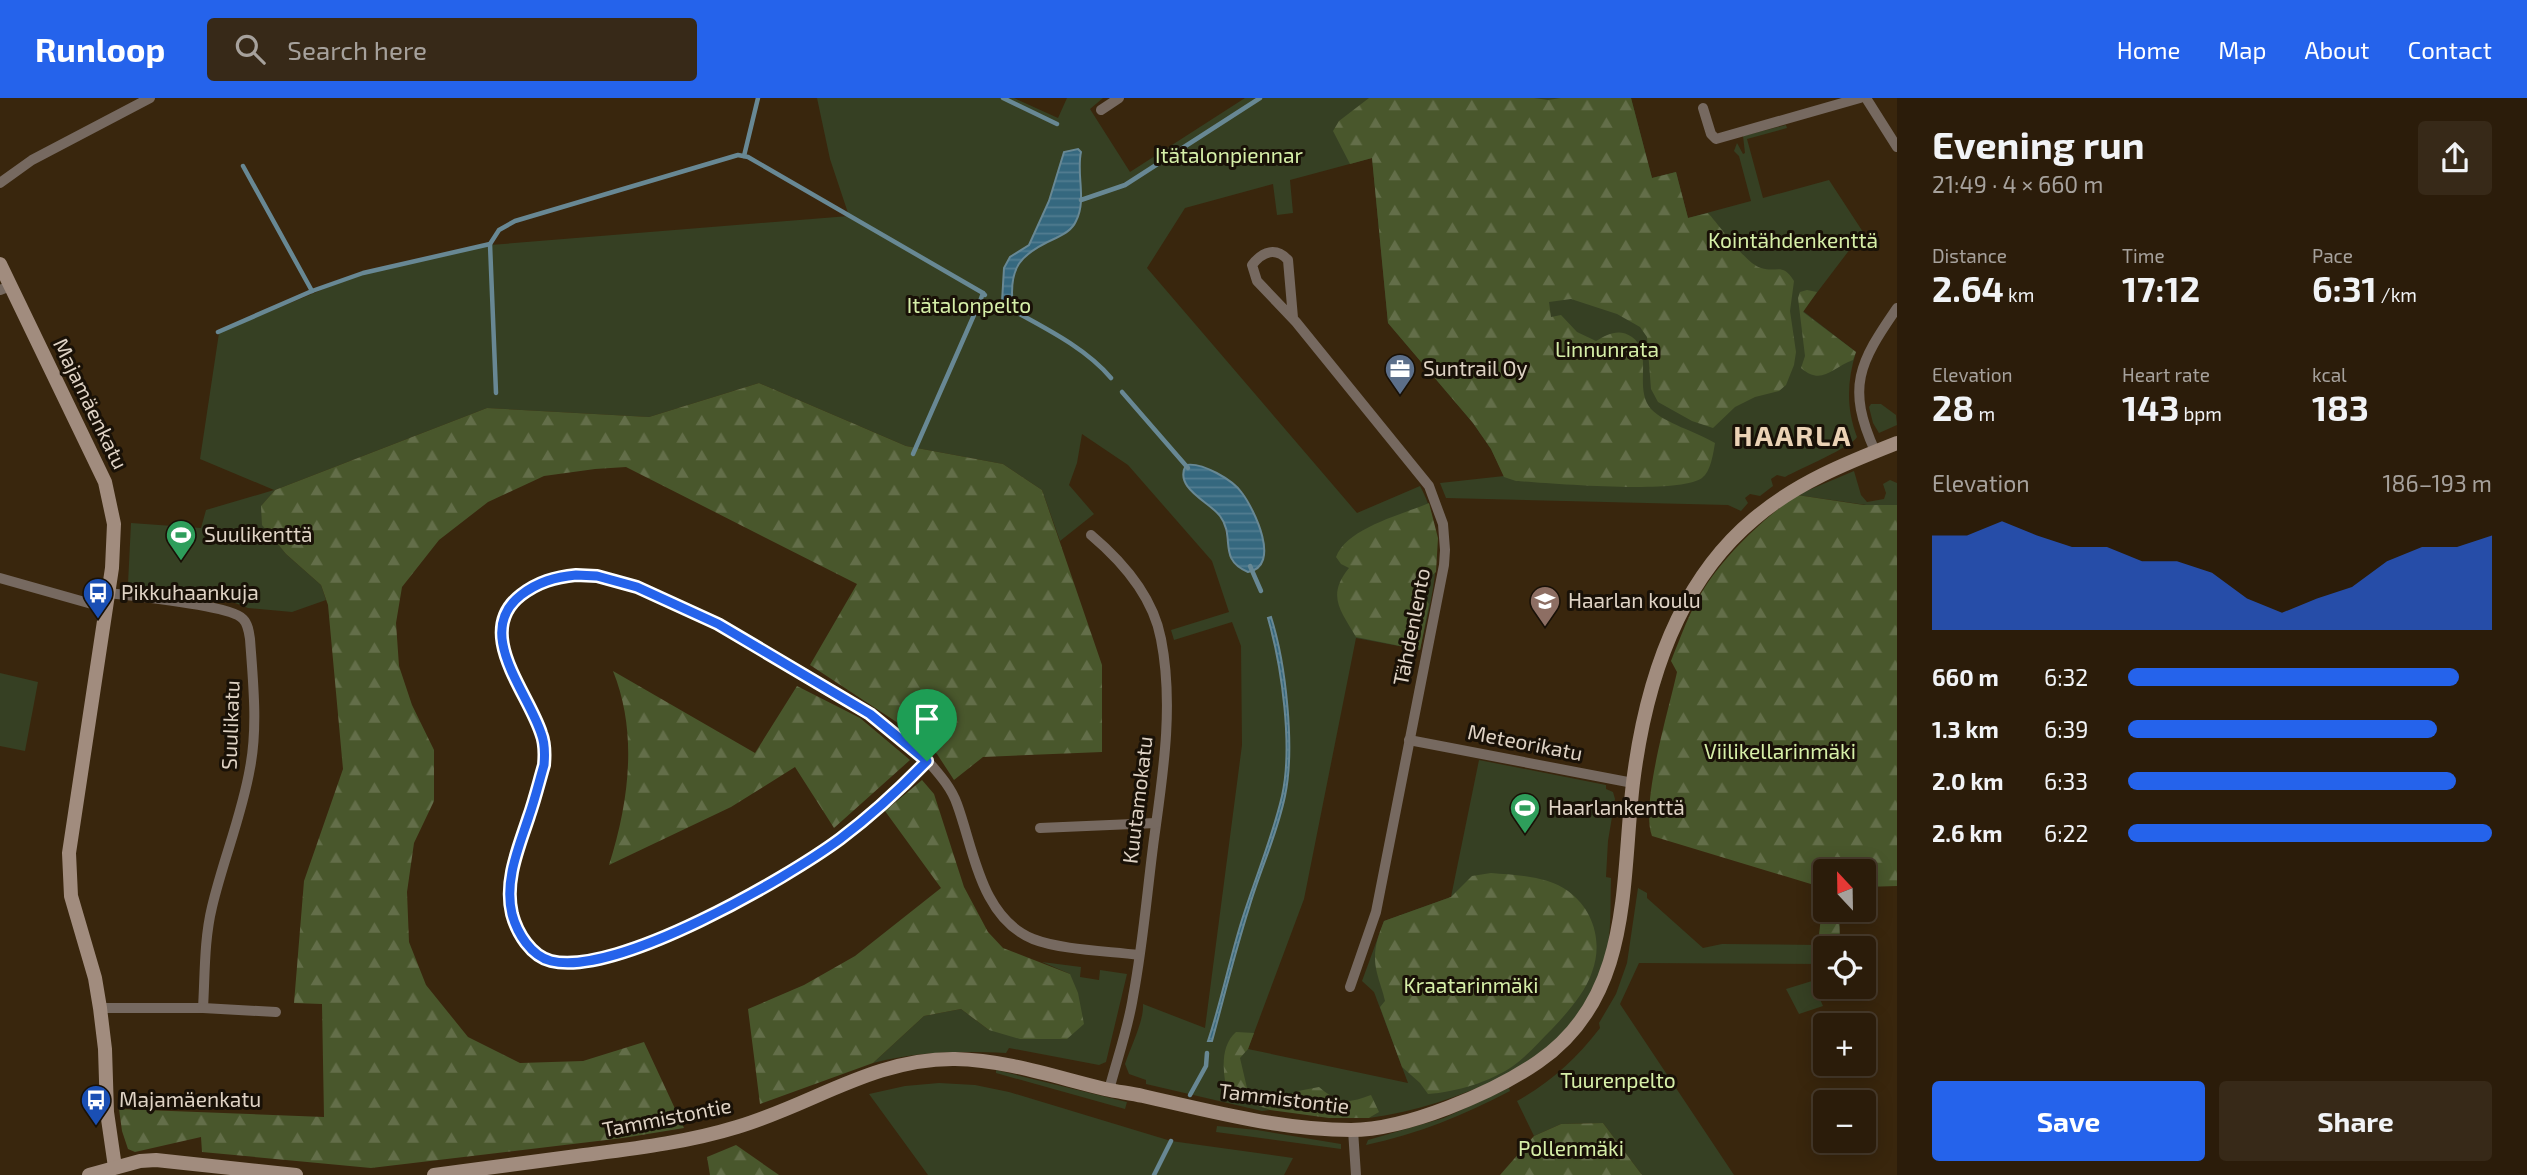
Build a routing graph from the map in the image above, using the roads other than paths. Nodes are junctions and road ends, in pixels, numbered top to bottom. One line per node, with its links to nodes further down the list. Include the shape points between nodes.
1 (150, 98): 8 (street, via 32,160)
2 (1119, 98): 6 (street)
3 (1860, 98): 5 (street, via 1716,139)
4 (1866, 98): 7 (street)
5 (1703, 108)
6 (1101, 110)
7 (1897, 147)
8 (0, 183)
9 (0, 264): 10 (street, Majamäenkatu)
10 (5, 288): 17 (street, Majamäenkatu, via 105,482 114,532)
11 (1897, 308): 14 (street, via 1866,355 1859,380 1860,412)
12 (1293, 318): 12 (street, Tähdenlento, via 1253,273 1252,265 1265,253 1281,252 1288,260); 19 (street, Tähdenlento, via 1421,474 1440,513 1444,565)
13 (1897, 443): 14 (street, Tammistontie)
14 (1875, 451): 21 (street, Tammistontie, via 1784,496 1734,538 1696,585 1658,664)
15 (1091, 535): 22 (street, Kuutamokatu, via 1137,583 1161,639 1166,747)
16 (0, 578): 18 (street)
17 (108, 593): 18 (street, Majamäenkatu); 27 (street, Suulikatu, via 225,610 243,618 248,628 251,764 211,911)
18 (106, 608): 26 (street, Majamäenkatu, via 69,853 71,896)
19 (1409, 740): 21 (street, Meteorikatu); 25 (street, Tähdenlento, via 1376,912)
20 (927, 761): 20 (street, via 870,714 718,624 637,587 597,576 557,577 525,592 503,617 506,660 536,720 545,750 514,859 512,915 527,945 551,961 582,961 635,947 758,892 841,838); 24 (street, via 957,803 993,904 1019,931 1056,945)
21 (1633, 783): 30 (street, Tammistontie, via 1616,943 1594,1003 1575,1028 1542,1059 1503,1083 1444,1109)
22 (1156, 823): 23 (street); 24 (street, Kuutamokatu)
23 (1040, 828)
24 (1139, 955): 29 (street, Kuutamokatu, via 1131,1009)
25 (1350, 987)
26 (100, 1008): 27 (street); 31 (street, Majamäenkatu)
27 (203, 1008): 28 (street)
28 (276, 1012)
29 (1109, 1090): 30 (street, Tammistontie, via 1210,1112); 34 (street, Tammistontie, via 1022,1067 974,1060 923,1060 867,1074 763,1118 701,1136)
30 (1353, 1130): 35 (street)
31 (115, 1167): 32 (street); 33 (street, via 156,1160)
32 (89, 1175)
33 (296, 1175)
34 (434, 1175)
35 (1356, 1175)

